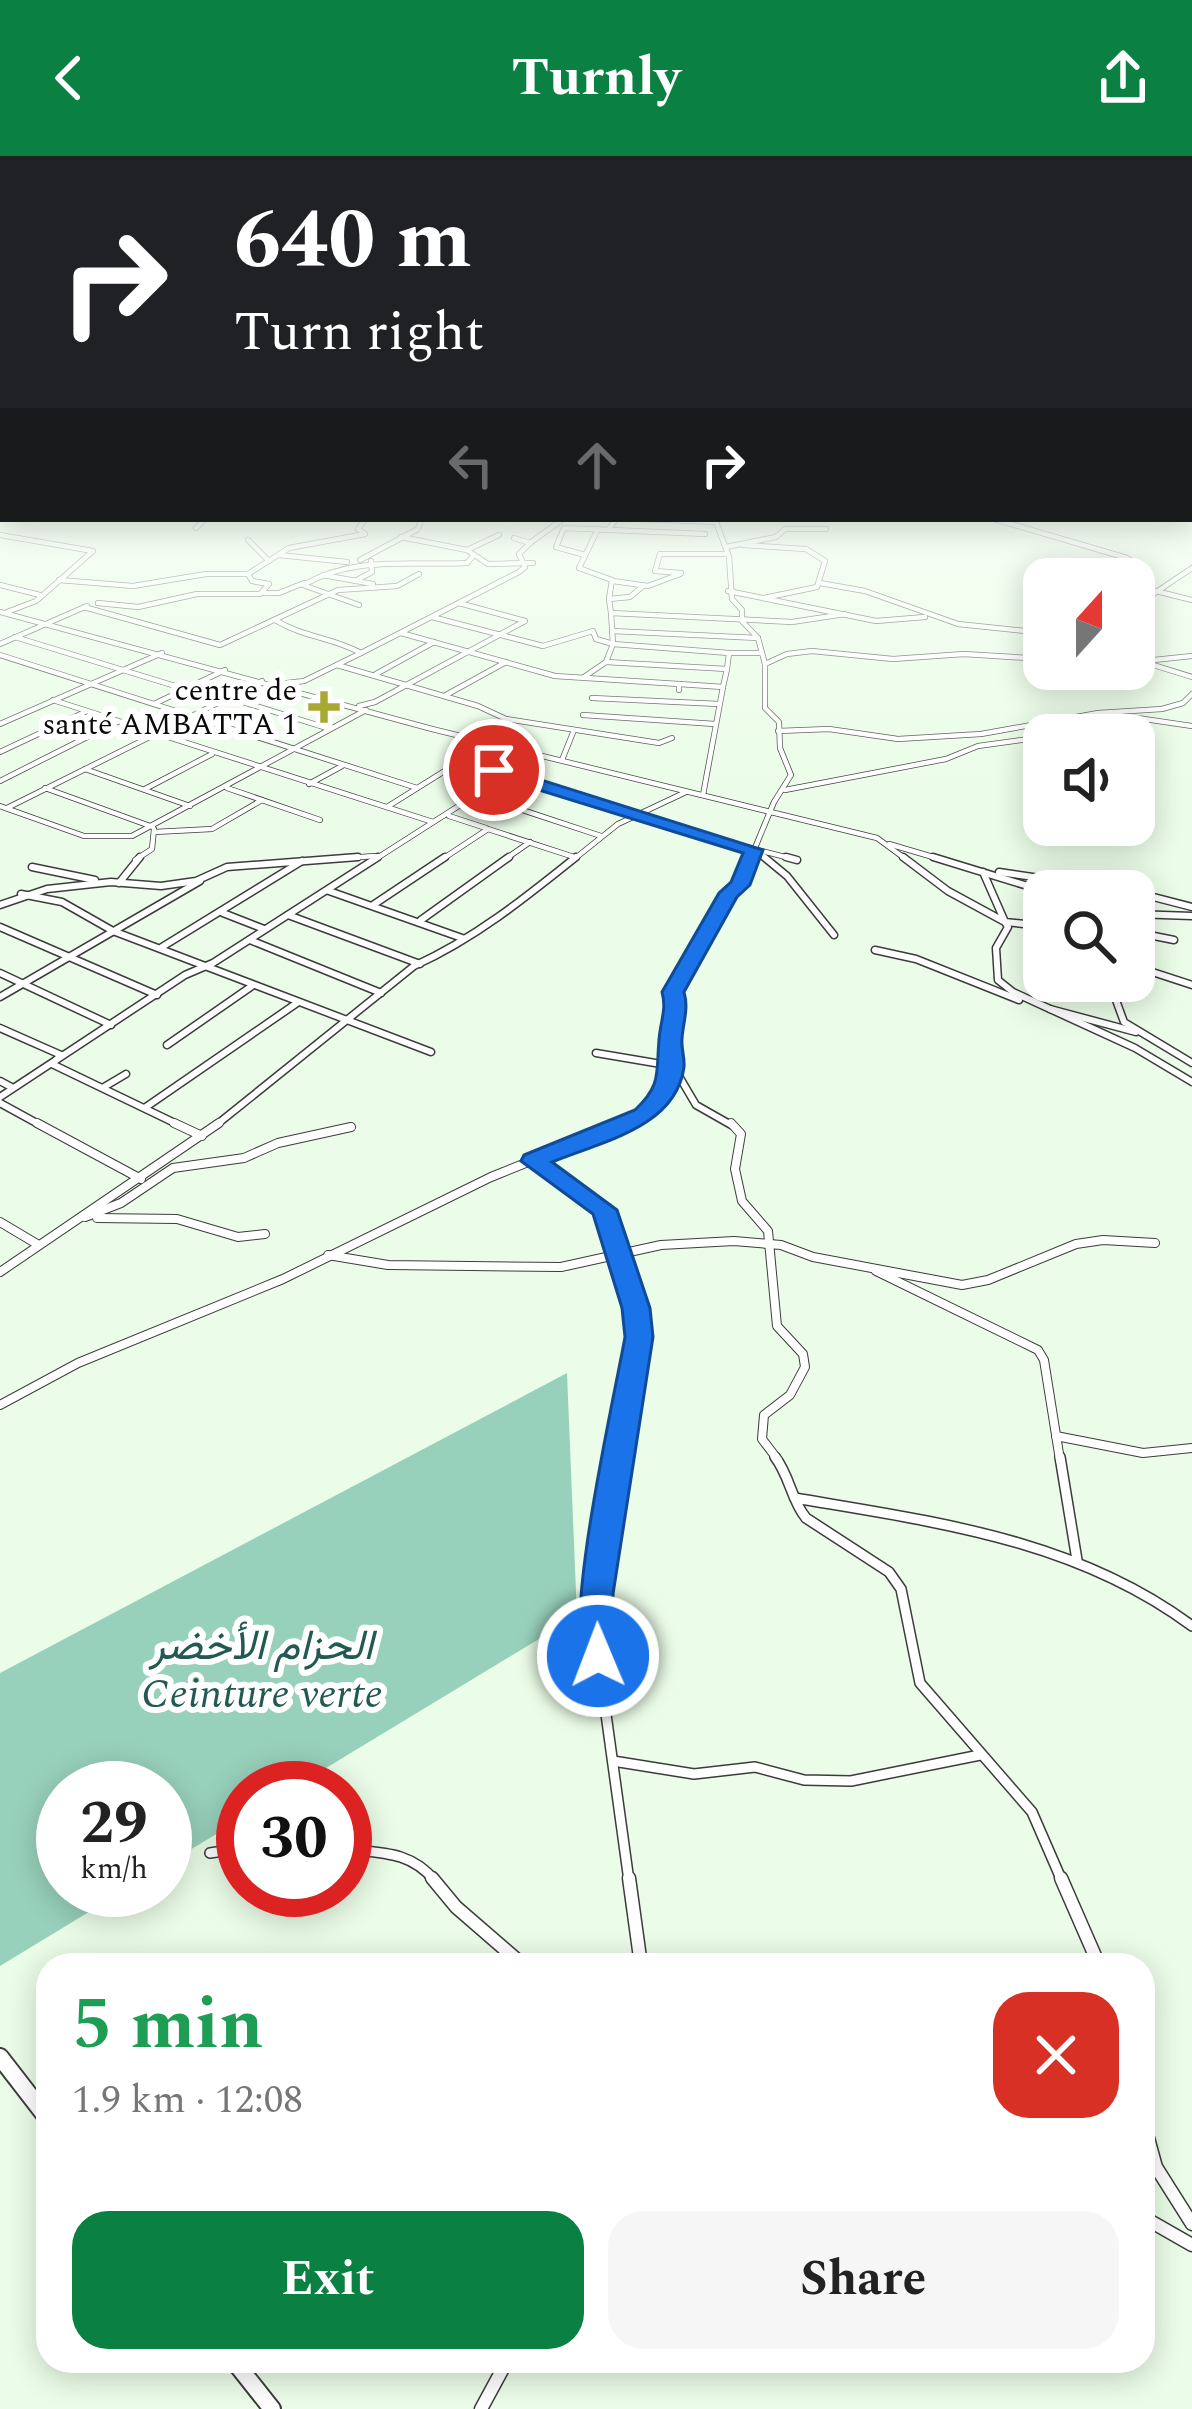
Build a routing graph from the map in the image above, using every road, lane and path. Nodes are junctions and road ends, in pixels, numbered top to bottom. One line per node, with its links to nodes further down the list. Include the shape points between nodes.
1 (4, 585): 25 (street)
2 (52, 585): 25 (street)
3 (122, 585): 18 (street)
4 (138, 585): 18 (street)
5 (265, 585): 22 (street)
6 (299, 585): 22 (street)
7 (309, 585): 24 (street)
8 (347, 585): 20 (street)
9 (383, 585): 19 (street)
10 (494, 585): 30 (street)
11 (612, 585): 26 (street)
12 (644, 585): 26 (street)
13 (728, 585): 21 (street)
14 (812, 585): 27 (street)
15 (849, 585): 37 (street)
16 (1143, 585): 23 (street)
17 (1167, 585): 23 (street)
18 (133, 586): 29 (street)
19 (387, 586): 20 (street)
20 (338, 590): 24 (street)
21 (728, 591): 27 (street); 40 (street)
22 (261, 593): 29 (street, via 197,594 138,608)
23 (1156, 593): 28 (street)
24 (328, 594): 31 (street); 39 (street)
25 (40, 595): 33 (street)
26 (609, 599): 34 (street)
27 (763, 599): 35 (street)
28 (1192, 601)
29 (98, 602): 32 (street)
30 (459, 603): 36 (street); 47 (street, via 525,621)
31 (359, 604)
32 (84, 608): 39 (street, via 220,645); 41 (street)
33 (1, 613): 41 (street)
34 (611, 614): 38 (street); 42 (street)
35 (845, 614): 37 (street, via 892,622); 40 (street)
36 (432, 617): 44 (street); 47 (street)
37 (932, 617): 45 (street)
38 (692, 618): 40 (street); 46 (street)
39 (273, 620): 56 (street)
40 (742, 621): 49 (street)
41 (47, 622): 48 (street); 54 (street)
42 (612, 629): 43 (street); 46 (street); 52 (street)
43 (593, 631): 47 (street, via 552,646); 52 (street)
44 (401, 633): 50 (street); 56 (street)
45 (1023, 633)
46 (695, 634): 49 (street)
47 (500, 635): 53 (street)
48 (15, 637): 51 (street); 68 (street)
49 (758, 638): 57 (street)
50 (434, 642): 53 (street); 70 (street)
51 (0, 644)
52 (613, 645): 55 (street); 63 (street)
53 (470, 651): 62 (street); 76 (street)
54 (162, 652): 68 (street); 69 (street)
55 (729, 652): 57 (street); 67 (street)
56 (361, 653): 65 (street)
57 (761, 653): 64 (street)
58 (0, 656): 75 (street)
59 (1192, 656): 61 (street)
60 (1023, 657): 64 (street, via 812,651)
61 (1155, 660)
62 (507, 661): 72 (street); 80 (street)
63 (606, 662): 67 (street); 72 (street)
64 (765, 664): 98 (street, via 765,708)
65 (337, 665): 70 (street); 74 (street, via 304,682)
66 (1155, 666): 71 (street)
67 (727, 669): 77 (street)
68 (121, 670): 75 (street); 78 (street)
69 (225, 670): 73 (street); 78 (street)
70 (374, 675): 76 (street)
71 (1192, 677)
72 (580, 679): 77 (street)
73 (263, 680): 74 (street); 81 (street)
74 (274, 683): 84 (street)
75 (88, 684): 83 (street); 86 (street)
76 (407, 685): 80 (street); 84 (street)
77 (723, 687): 85 (street)
78 (185, 689): 86 (street)
79 (1192, 694): 89 (street, via 1162,709)
80 (445, 696): 97 (street)
81 (228, 697): 91 (street); 96 (street)
82 (592, 698): 85 (street)
83 (53, 700): 88 (street); 93 (street)
84 (352, 704): 87 (street)
85 (719, 704): 94 (street)
86 (153, 705): 91 (street)
87 (367, 709): 96 (street); 102 (street)
88 (86, 711): 92 (street); 104 (street)
89 (1113, 713): 95 (street); 98 (street, via 914,738)
90 (583, 715): 94 (street)
91 (189, 716): 99 (street); 103 (street)
92 (119, 722): 99 (street); 111 (street)
93 (0, 724)
94 (716, 724): 121 (street)
95 (1192, 726)
96 (332, 730): 103 (street)
97 (574, 730): 100 (street, via 659,743); 107 (street)
98 (778, 731): 119 (street, via 791,775)
99 (155, 733): 105 (street); 109 (street)
100 (672, 738)
101 (1023, 740): 119 (street)
102 (491, 741): 106 (street); 107 (street)
103 (294, 750): 108 (street); 110 (street)
104 (0, 752)
105 (214, 753): 110 (street); 117 (street)
106 (466, 760): 116 (street); 128 (street)
107 (562, 760): 118 (street)
108 (343, 765): 112 (street); 116 (street)
109 (85, 769): 114 (street); 117 (street)
110 (260, 769): 112 (street); 115 (street)
111 (0, 781)
112 (309, 784): 125 (street)
113 (493, 784): 120 (street)
114 (45, 788): 124 (street); 132 (street)
115 (225, 788): 122 (street); 123 (street)
116 (417, 788): 125 (street)
117 (144, 790): 123 (street)
118 (687, 791): 121 (street); 128 (street)
119 (784, 791): 126 (street)
120 (475, 794): 127 (street); 133 (street)
121 (704, 795): 126 (street)
122 (262, 800): 129 (street); 132 (street, via 212,829)
123 (191, 807): 132 (street)
124 (2, 808): 132 (street, via 84,836)
125 (386, 808): 130 (street)
126 (771, 814): 134 (street); 136 (street)
127 (448, 815): 130 (street); 131 (street)
128 (633, 815): 133 (street); 136 (street)
129 (320, 820)
130 (434, 823): 137 (street)
131 (488, 829): 135 (street); 151 (street)
132 (154, 830): 145 (street, via 152,849)
133 (601, 836): 138 (street)
134 (877, 838): 142 (street); 158 (street, via 948,892)
135 (530, 842): 138 (street); 157 (street)
136 (753, 850): 139 (street); 163 (street, via 787,876); 193 (street, via 673,992)
137 (380, 856): 140 (street); 147 (street)
138 (576, 857): 165 (street)
139 (797, 860)
140 (302, 861): 143 (street); 153 (street)
141 (32, 867): 145 (street)
142 (980, 869): 144 (street); 146 (street); 158 (street)
143 (214, 872): 145 (street, via 161,886); 162 (street)
144 (1023, 876)
145 (115, 883): 148 (street)
146 (1023, 884)
147 (327, 890): 151 (street); 154 (street)
148 (21, 894): 150 (street); 162 (street, via 71,905)
149 (1155, 898): 152 (street)
150 (0, 905)
151 (373, 905): 157 (street)
152 (1192, 907)
153 (222, 913): 161 (street); 168 (street)
154 (287, 914): 161 (street); 172 (street)
155 (1155, 915): 156 (street)
156 (1192, 916)
157 (420, 921): 165 (street)
158 (1005, 922): 159 (street); 183 (street, via 998,980)
159 (1023, 924)
160 (0, 927): 170 (street)
161 (264, 929): 166 (street)
162 (113, 931): 168 (street); 170 (street)
163 (834, 934)
164 (1155, 936): 167 (street)
165 (462, 938): 172 (street)
166 (249, 939): 171 (street); 178 (street)
167 (1174, 940)
168 (160, 948): 171 (street)
169 (874, 950): 183 (street)
170 (65, 956): 175 (street); 179 (street)
171 (202, 964): 177 (street); 179 (street)
172 (422, 964): 178 (street)
173 (0, 973): 175 (street)
174 (1155, 973): 176 (street)
175 (22, 983): 180 (street); 185 (street)
176 (1192, 985)
177 (252, 986): 182 (street); 188 (street)
178 (381, 993): 184 (street)
179 (157, 995): 185 (street)
180 (0, 997)
181 (1115, 1002): 187 (street)
182 (297, 1003): 184 (street); 200 (street)
183 (1041, 1009): 187 (street); 196 (street, via 1141,1050)
184 (344, 1022): 189 (street); 202 (street)
185 (112, 1026): 192 (street)
186 (0, 1028): 192 (street, via 61,1055)
187 (1136, 1032): 191 (street)
188 (167, 1045)
189 (431, 1052)
190 (596, 1053): 193 (street)
191 (1192, 1063)
192 (52, 1064): 197 (street); 198 (street)
193 (673, 1066): 203 (street, via 644,1115); 208 (street, via 696,1105 741,1134 735,1169 742,1201 768,1231)
194 (126, 1074): 198 (street)
195 (0, 1081): 197 (street)
196 (1192, 1082)
197 (13, 1088): 199 (street)
198 (103, 1088): 200 (street)
199 (0, 1100): 204 (street)
200 (145, 1108): 202 (street)
201 (351, 1126): 204 (street)
202 (202, 1136): 204 (street)
203 (533, 1161): 211 (street, via 604,1210); 212 (street)
204 (146, 1181): 205 (street)
205 (85, 1218): 207 (street, via 177,1219 238,1237); 210 (street)
206 (0, 1222): 210 (street)
207 (265, 1234)
208 (768, 1243): 211 (street, via 698,1241); 213 (street); 218 (street, via 777,1326 806,1367 760,1427)
209 (1155, 1243): 213 (street, via 1076,1244 962,1285)
210 (38, 1244): 214 (street)
211 (619, 1253): 212 (street, via 561,1268 512,1269); 222 (street, via 639,1337 597,1594)
212 (325, 1255): 215 (street, via 78,1363)
213 (859, 1263): 216 (street, via 1038,1350)
214 (0, 1272)
215 (0, 1406)
216 (1056, 1436): 217 (street, via 1143,1453); 219 (street)
217 (1192, 1448)
218 (795, 1498): 219 (street); 221 (street, via 822,1532 889,1572 901,1589 920,1683)
219 (1077, 1560): 220 (street, via 1144,1588)
220 (1192, 1626)
221 (980, 1755): 222 (street, via 851,1780 804,1780 755,1767 694,1774); 228 (street, via 1032,1812)
222 (613, 1761): 227 (street)
223 (216, 1852): 225 (street)
224 (372, 1852): 226 (street, via 422,1864 456,1907)
225 (210, 1853)
226 (510, 1953)
227 (639, 1953)
228 (1094, 1953)
229 (0, 2057): 230 (street)
230 (36, 2104)
231 (1155, 2163): 233 (street)
232 (1155, 2224): 234 (street)
233 (1192, 2224)
234 (1192, 2245)
235 (244, 2373): 237 (street)
236 (501, 2373): 238 (street)
237 (272, 2409)
238 (482, 2409)

